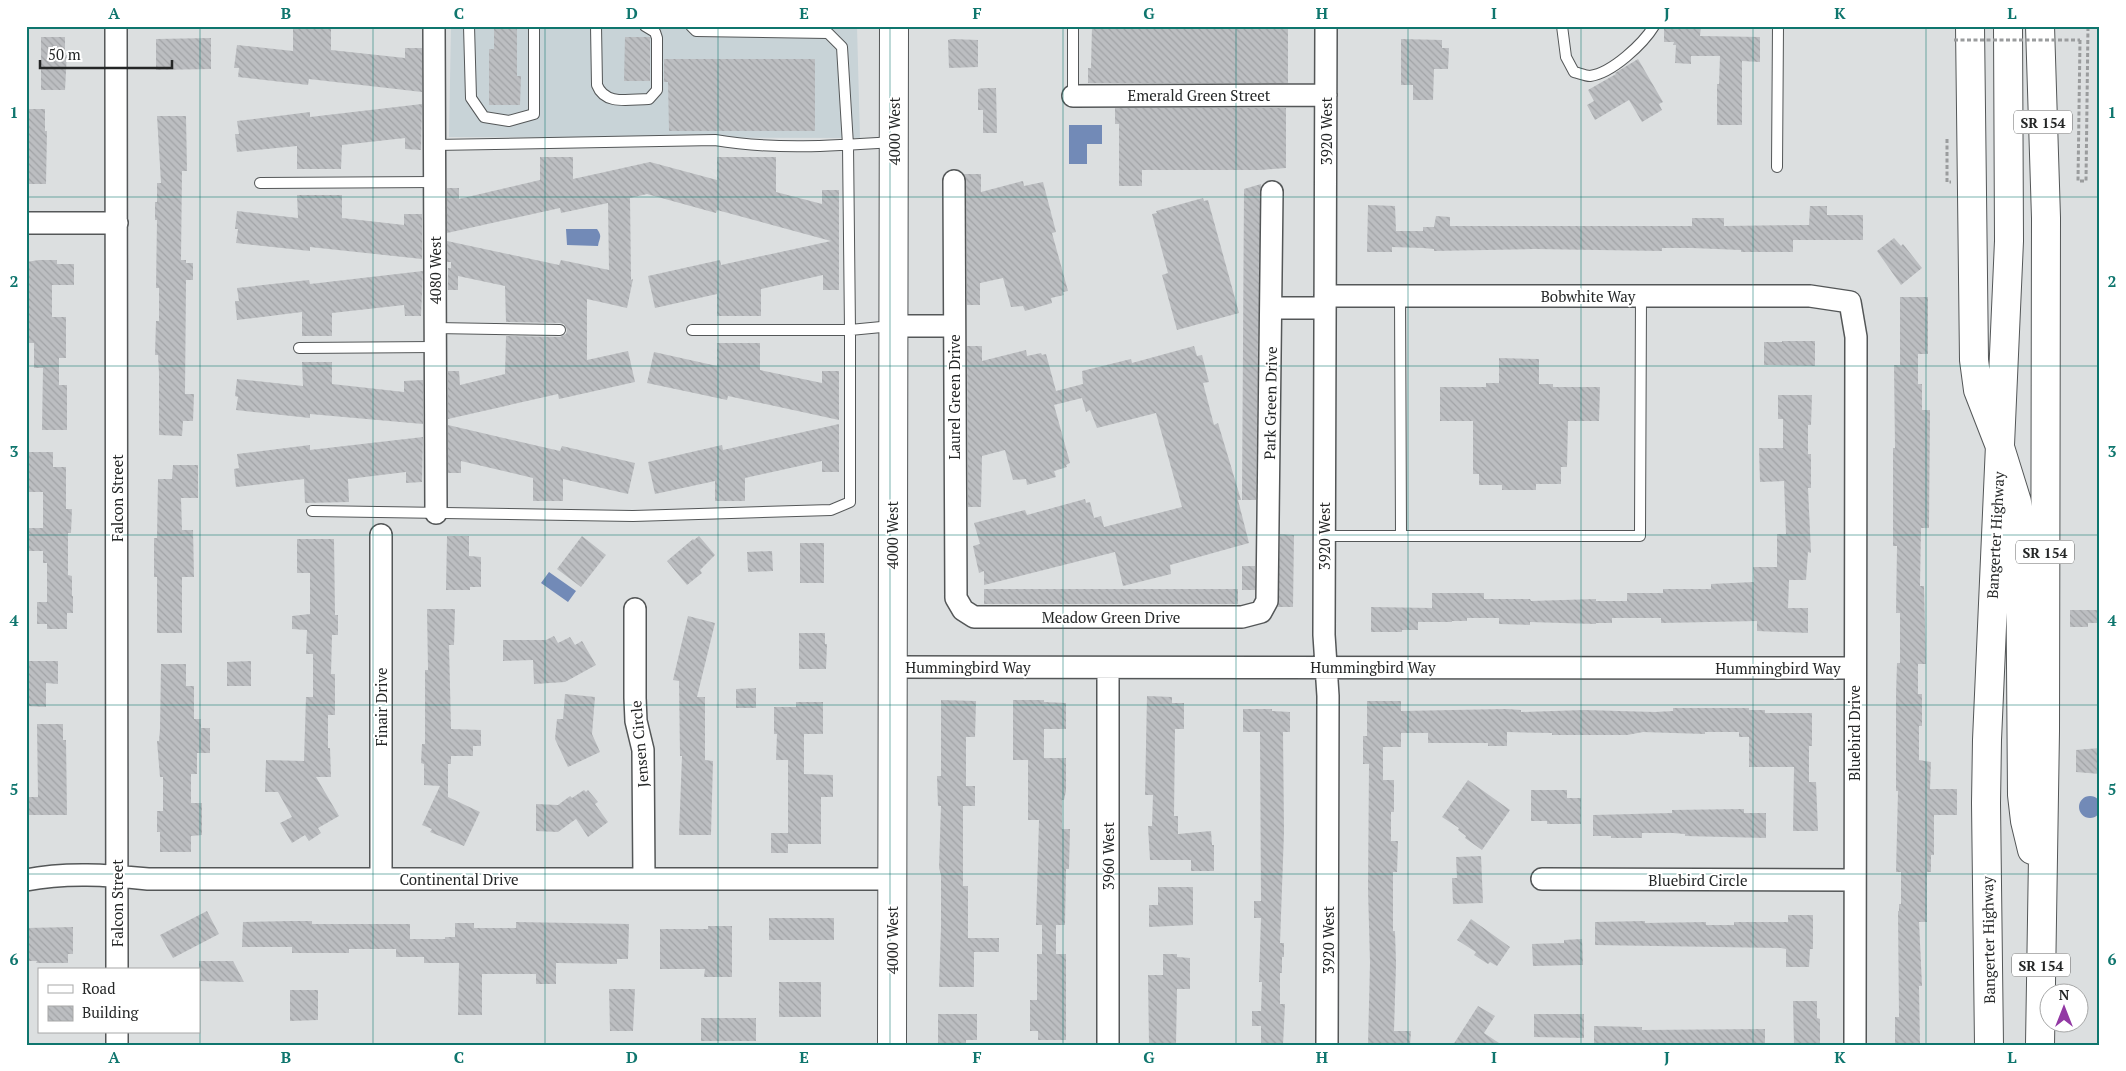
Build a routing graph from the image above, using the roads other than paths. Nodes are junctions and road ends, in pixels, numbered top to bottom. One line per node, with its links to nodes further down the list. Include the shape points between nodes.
1 (116, 26): 28 (street, Falcon Street)
2 (434, 26): 20 (street, 4080 West)
3 (469, 26): 4 (lane, via 471,98 484,117 509,121 534,114)
4 (534, 26)
5 (596, 26): 6 (lane, via 597,85 600,94 610,100 649,99 657,90 657,38 655,32)
6 (645, 26)
7 (690, 26): 21 (lane, via 696,31 828,33 842,47)
8 (894, 26): 19 (main road, 4000 West)
9 (1073, 26): 18 (lane)
10 (1326, 26): 17 (street, 3920 West)
11 (1562, 26): 12 (lane, via 1566,57 1574,72 1590,76 1613,66 1645,40)
12 (1654, 26)
13 (1778, 26): 22 (lane)
14 (2008, 26): 41 (main road, Bangerter Highway / SR 154, via 2008,241)
15 (2040, 26): 61 (main road, SR 154, via 2046,218)
16 (1962, 33): 41 (main road, via 1974,360 1978,390)
17 (1326, 95): 18 (street, Emerald Green Street); 31 (street, 3920 West)
18 (1073, 96)
19 (893, 142): 21 (lane); 34 (main road, 4000 West)
20 (434, 145): 21 (lane, via 715,140 747,145); 24 (street, 4080 West)
21 (848, 145): 38 (lane)
22 (1776, 167)
23 (954, 181): 35 (street, Laurel Green Drive)
24 (435, 182): 25 (lane); 39 (street, 4080 West)
25 (260, 183)
26 (1272, 192): 33 (street, Park Green Drive)
27 (26, 223): 28 (street)
28 (116, 223): 54 (street, Falcon Street)
29 (1400, 296): 30 (street, Bobwhite Way); 31 (street, Bobwhite Way); 46 (lane)
30 (1641, 296): 32 (street, Bobwhite Way, via 1810,296); 46 (lane, via 1640,536)
31 (1325, 302): 33 (street, Bobwhite Way); 45 (street, 3920 West)
32 (1850, 302): 53 (street, Bluebird Drive, via 1856,337)
33 (1272, 308): 49 (street, Park Green Drive, via 1267,601)
34 (892, 326): 35 (street); 38 (lane); 50 (main road, 4000 West)
35 (954, 326): 48 (street, Laurel Green Drive, via 956,598)
36 (560, 330): 39 (lane)
37 (692, 330): 38 (lane)
38 (850, 330): 43 (lane, via 850,502 831,510 633,516)
39 (435, 338): 40 (lane); 43 (street, 4080 West)
40 (298, 348)
41 (1999, 444): 61 (main road, via 2017,502 2020,532 2022,795 2025,821); 67 (main road, Bangerter Highway / SR 154, via 1986,794)
42 (312, 511): 43 (lane)
43 (436, 513)
44 (381, 536): 55 (street, Finair Drive)
45 (1324, 536): 46 (lane); 51 (street, 3920 West)
46 (1401, 536)
47 (636, 609): 56 (street, Jensen Circle, via 635,698 643,759)
48 (963, 610): 49 (street, Meadow Green Drive, via 974,617 1242,617)
49 (1261, 612)
50 (893, 667): 52 (street, Hummingbird Way); 57 (main road, 4000 West)
51 (1326, 667): 52 (street, Hummingbird Way); 53 (street, Hummingbird Way); 65 (street, 3920 West)
52 (1108, 668): 64 (street, 3960 West)
53 (1854, 668): 60 (street, Bluebird Drive)
54 (117, 876): 55 (street, Continental Drive, via 148,879); 59 (street, Continental Drive); 62 (street, Falcon Street)
55 (382, 879): 56 (street, Continental Drive)
56 (644, 879): 57 (street, Continental Drive)
57 (892, 879): 63 (main road, 4000 West)
58 (1542, 879): 60 (street, Bluebird Circle)
59 (26, 880)
60 (1854, 880): 66 (street, Bluebird Drive)
61 (2042, 886): 68 (main road, SR 154)
62 (117, 968)
63 (892, 1045)
64 (1108, 1045)
65 (1327, 1045)
66 (1854, 1045)
67 (1989, 1045)
68 (2040, 1045)

